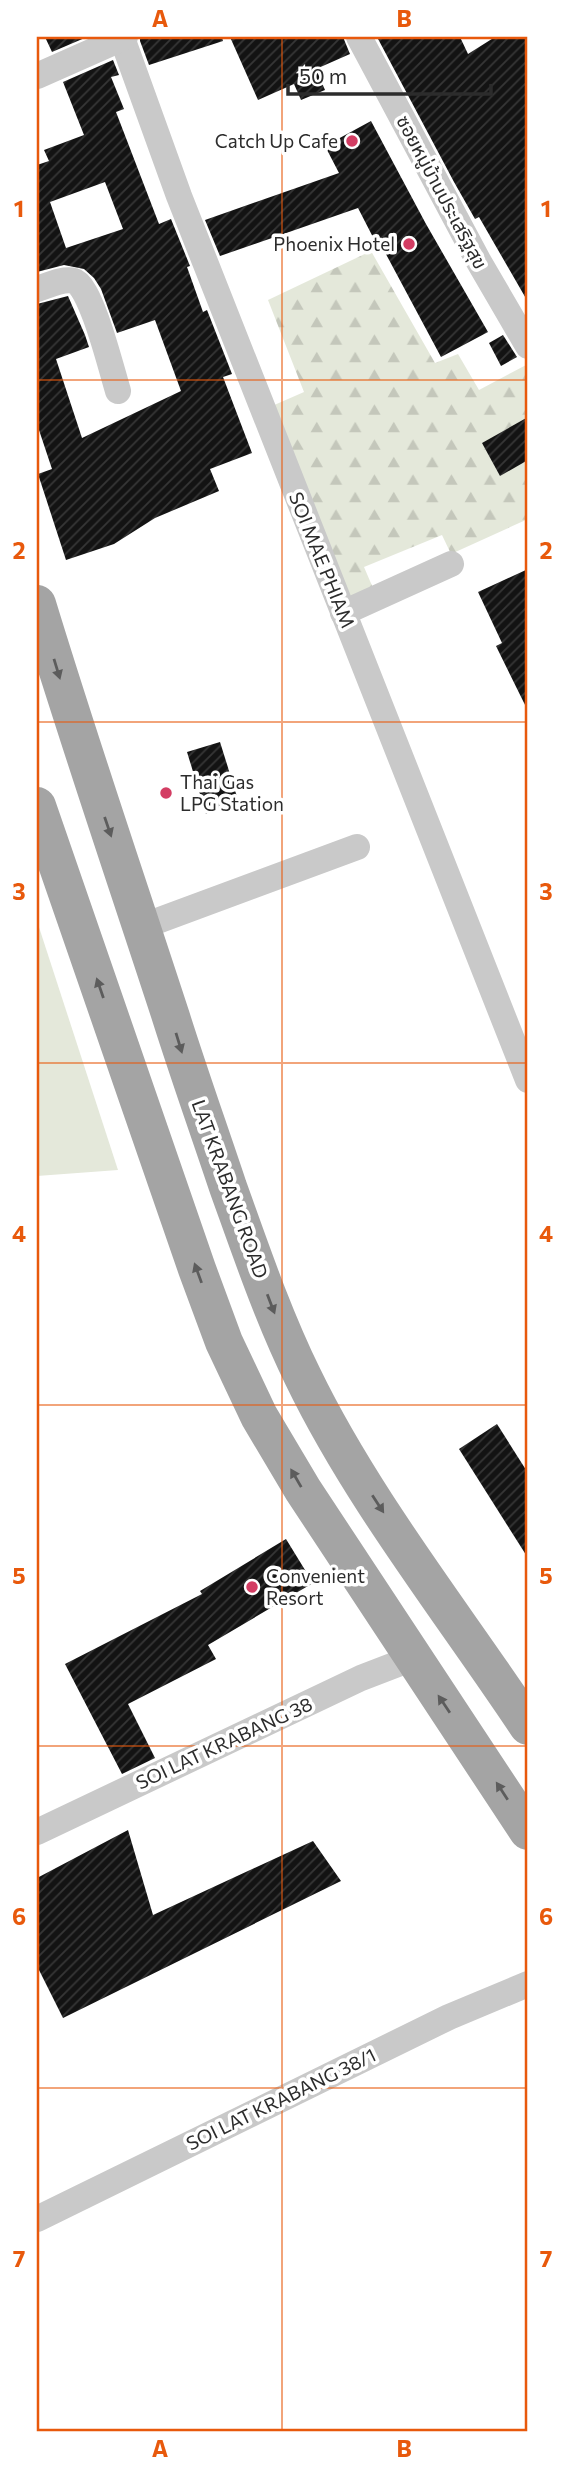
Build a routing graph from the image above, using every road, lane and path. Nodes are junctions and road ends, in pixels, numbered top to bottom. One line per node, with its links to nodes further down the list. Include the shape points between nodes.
1 (123, 37): 3 (street); 9 (street, SOI MAE PHIAM, via 161,150)
2 (359, 37): 5 (street, ซอยหมู่บ้านประเสริฐสุข)
3 (37, 76)
4 (37, 289): 6 (street, via 63,281 79,284 90,302)
5 (528, 346)
6 (118, 391)
7 (451, 564): 9 (street)
8 (37, 604): 12 (main road, LAT KRABANG ROAD, one-way to 12)
9 (343, 613): 13 (street, SOI MAE PHIAM)
10 (37, 806): 14 (main road, one-way to 10, via 303,1490 259,1416 224,1342)
11 (357, 847): 12 (street)
12 (141, 927): 15 (main road, LAT KRABANG ROAD, one-way to 15, via 236,1208 304,1379 369,1491)
13 (528, 1080)
14 (413, 1658): 16 (main road, one-way to 14); 18 (street, SOI LAT KRABANG 38)
15 (525, 1721): 16 (main road)
16 (476, 1751): 17 (main road, one-way to 16)
17 (528, 1831)
18 (37, 1832)
19 (528, 1984): 20 (street, SOI LAT KRABANG 38/1, via 437,2023)
20 (37, 2219)

